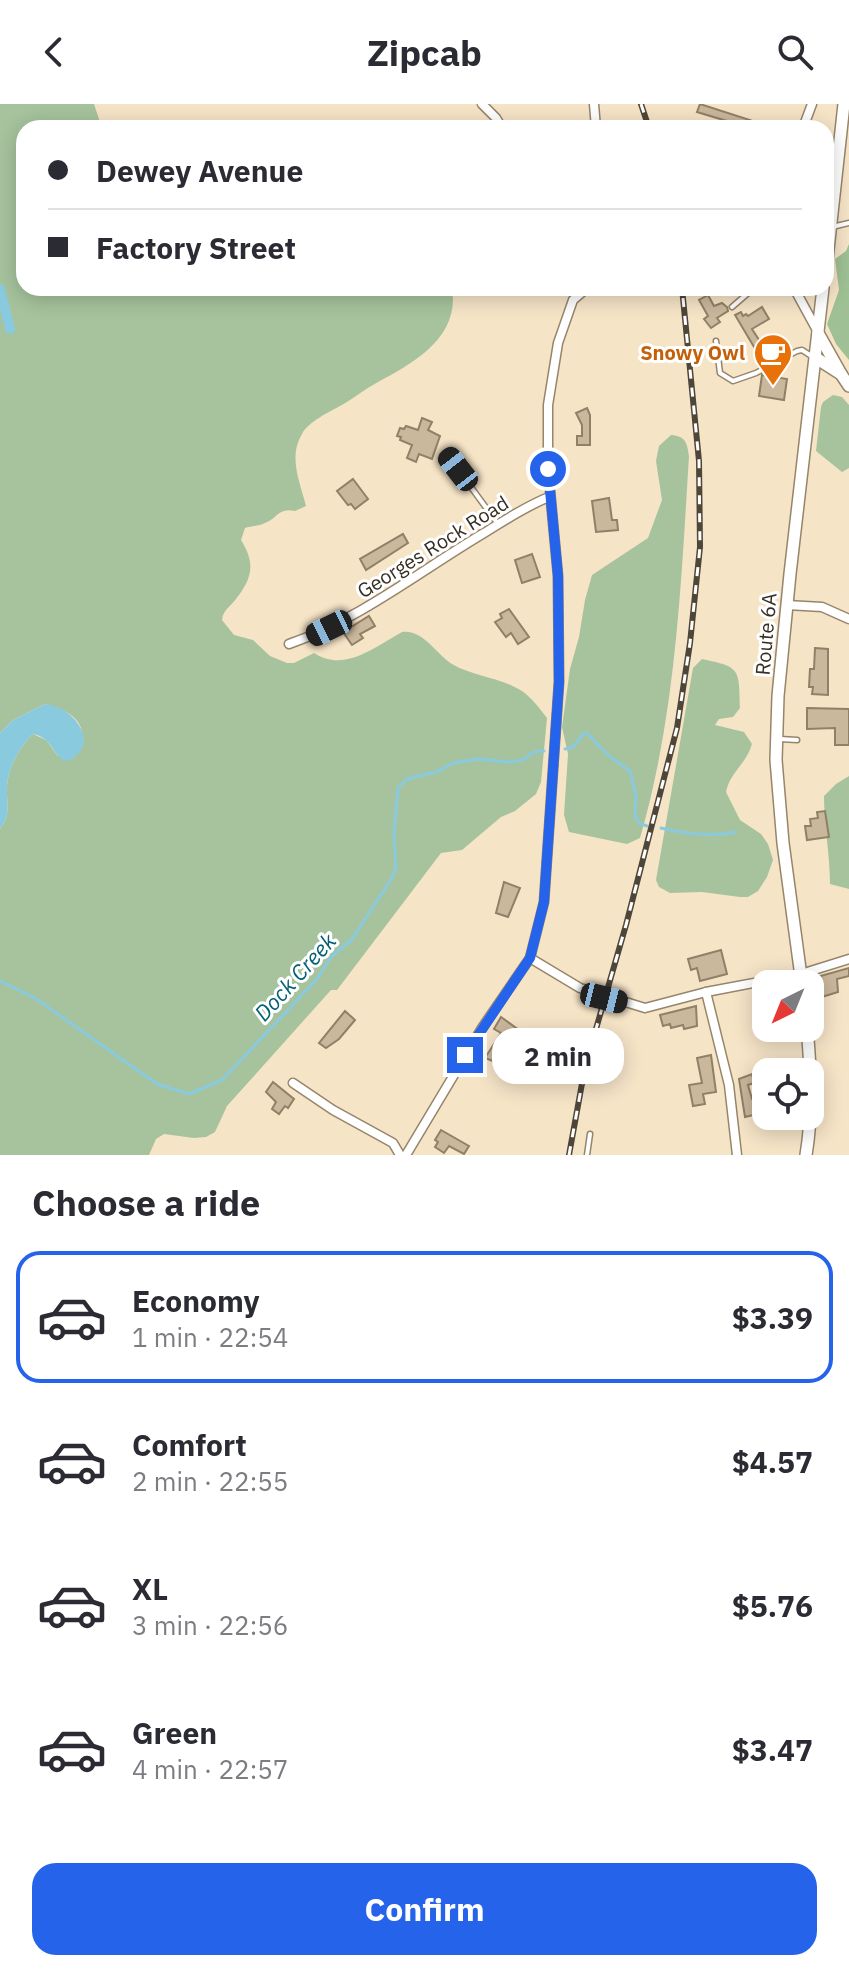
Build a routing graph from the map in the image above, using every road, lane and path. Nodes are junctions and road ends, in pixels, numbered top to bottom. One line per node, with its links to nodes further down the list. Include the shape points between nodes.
1 (482, 104): 3 (street)
2 (844, 104): 4 (main road)
3 (497, 120)
4 (834, 170)
5 (577, 296): 16 (street, via 558,343 548,405)
6 (745, 296): 9 (lane)
7 (798, 296): 10 (street)
8 (822, 296): 10 (main road, Route 6A)
9 (732, 307)
10 (818, 332): 12 (main road, Route 6A); 13 (main road)
11 (716, 341): 12 (lane, via 720,373 733,381 797,351)
12 (816, 358): 13 (main road); 18 (main road, Route 6A)
13 (841, 374): 14 (main road)
14 (849, 386)
15 (446, 453): 17 (lane)
16 (549, 497): 17 (street, Georges Rock Road); 23 (street, via 558,576 559,682 545,889)
17 (498, 524): 20 (street, Georges Rock Road, via 344,621)
18 (787, 605): 19 (street, via 822,607); 21 (main road, Route 6A)
19 (849, 619)
20 (289, 644)
21 (777, 739): 22 (lane); 25 (main road, Route 6A, via 783,843)
22 (797, 740)
23 (530, 958): 28 (street, via 580,988 645,1008); 32 (street)
24 (849, 959): 26 (street)
25 (801, 970)
26 (823, 970)
27 (752, 986): 28 (street)
28 (706, 992): 34 (street, via 729,1085)
29 (808, 1042): 35 (main road, via 811,1124)
30 (293, 1083): 32 (street, via 393,1143)
31 (590, 1134): 33 (lane)
32 (403, 1155)
33 (587, 1155)
34 (737, 1155)
35 (806, 1155)

